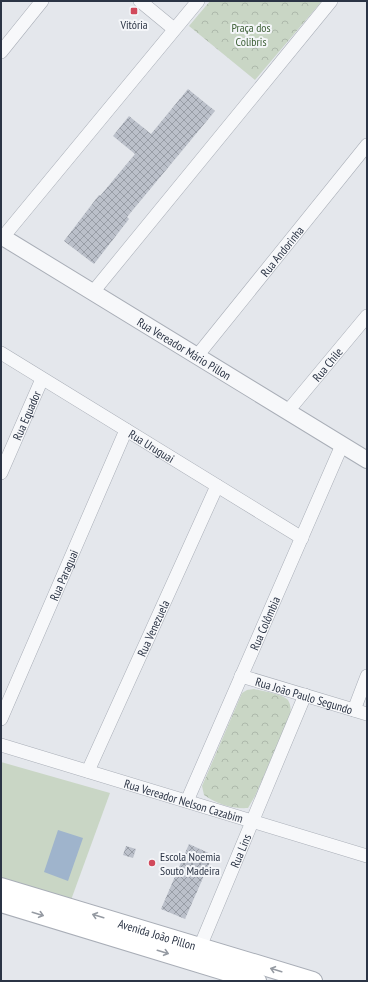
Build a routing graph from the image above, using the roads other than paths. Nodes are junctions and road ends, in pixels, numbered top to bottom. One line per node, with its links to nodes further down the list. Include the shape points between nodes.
1 (42, 1): 6 (street)
2 (140, 1): 5 (street)
3 (198, 1): 5 (street)
4 (332, 1): 9 (street)
5 (174, 29): 8 (street)
6 (1, 52)
7 (367, 146): 12 (street, Rua Andorinha)
8 (2, 238): 9 (street, Rua Vereador Mário Pillon)
9 (93, 292): 12 (street, Rua Vereador Mário Pillon)
10 (367, 316): 14 (street, Rua Chile)
11 (1, 353): 13 (street, Rua Uruguai)
12 (197, 356): 14 (street, Rua Vereador Mário Pillon)
13 (42, 379): 15 (street, Rua Uruguai); 18 (street, Rua Equador)
14 (288, 411): 16 (street, Rua Vereador Mário Pillon)
15 (126, 430): 19 (street, Rua Uruguai); 26 (street, Rua Paraguai)
16 (342, 445): 17 (street, Rua Vereador Mário Pillon); 20 (street, Rua Colômbia)
17 (367, 460)
18 (1, 473)
19 (217, 486): 20 (street, Rua Uruguai); 28 (street, Rua Venezuela)
20 (302, 538): 21 (street, Rua Colômbia)
21 (241, 676): 23 (street, Rua João Paulo Segundo); 29 (street, Rua Colômbia)
22 (367, 676): 24 (street)
23 (305, 695): 24 (street, Rua João Paulo Segundo); 30 (street, Rua Lins)
24 (354, 710): 25 (street, Rua João Paulo Segundo)
25 (367, 714)
26 (1, 719)
27 (1, 745): 28 (street, Rua Vereador Nelson Cazabim)
28 (88, 771): 29 (street, Rua Vereador Nelson Cazabim)
29 (187, 801): 30 (street, Rua Vereador Nelson Cazabim)
30 (252, 821): 31 (street, Rua Vereador Nelson Cazabim); 34 (street, Rua Lins)
31 (367, 856)
32 (1, 887): 34 (main road, Avenida João Pillon, one-way to 32)
33 (1, 903): 34 (main road, Avenida João Pillon, one-way to 34)
34 (196, 954): 35 (main road, Avenida João Pillon)
35 (237, 972): 36 (main road, Avenida João Pillon); 37 (main road, Avenida João Pillon, one-way to 35)
36 (256, 981)
37 (313, 981)

